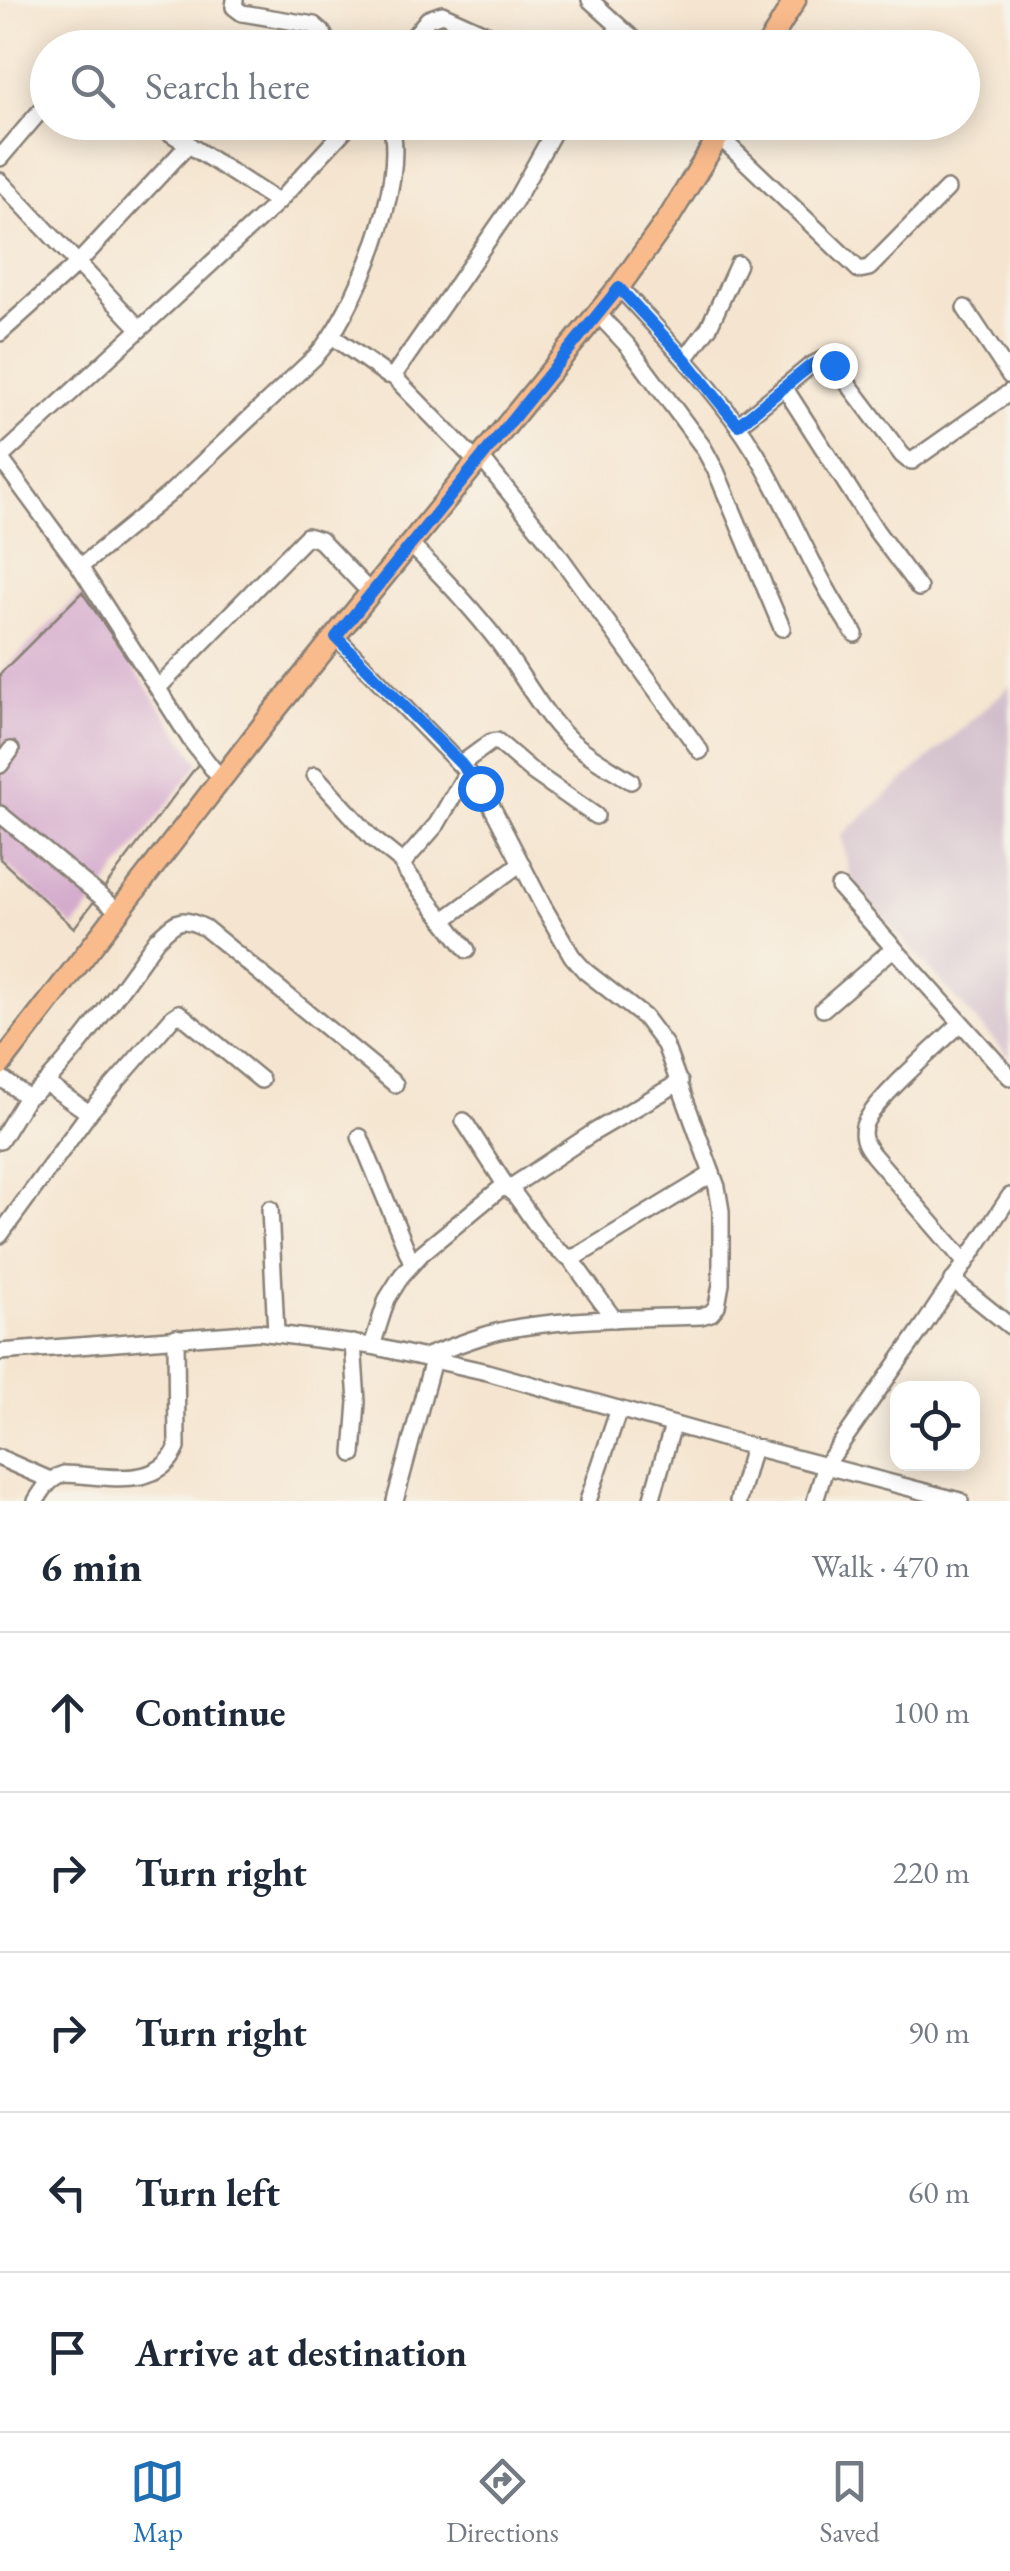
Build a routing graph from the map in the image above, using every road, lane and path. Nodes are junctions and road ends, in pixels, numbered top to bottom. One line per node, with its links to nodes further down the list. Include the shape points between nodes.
1 (234, 0): 5 (street, via 239,12)
2 (590, 0): 4 (street)
3 (795, 0): 9 (main road)
4 (618, 28): 8 (street)
5 (320, 30)
6 (419, 30): 7 (street, via 442,14)
7 (478, 30)
8 (620, 30)
9 (777, 30)
10 (30, 123): 19 (street)
11 (182, 140): 18 (street)
12 (335, 140): 22 (street)
13 (392, 140): 30 (street, via 394,178 373,250)
14 (549, 140): 32 (street, via 515,201)
15 (703, 140): 37 (main road, via 637,244)
16 (713, 140): 25 (main road)
17 (733, 140): 21 (street, via 859,270 869,268)
18 (188, 144): 22 (street); 23 (street)
19 (0, 158)
20 (0, 181): 23 (street)
21 (946, 189)
22 (278, 202): 28 (street)
23 (77, 264): 28 (street); 29 (street)
24 (738, 264): 31 (street, via 710,328)
25 (619, 288): 27 (main road); 31 (street)
26 (965, 308): 33 (street)
27 (598, 314): 37 (main road); 43 (street, via 712,462)
28 (140, 329): 38 (street)
29 (0, 333)
30 (332, 336): 32 (street); 40 (street, via 168,495)
31 (685, 359): 36 (street)
32 (393, 376): 37 (street)
33 (1010, 376)
34 (784, 388): 35 (street, via 810,366 829,361 912,461); 36 (street); 42 (street)
35 (1010, 392)
36 (738, 425): 44 (street)
37 (476, 457): 39 (main road); 41 (main road); 48 (street, via 550,543)
38 (0, 458): 40 (street)
39 (411, 545): 45 (main road); 53 (street, via 489,631 568,737)
40 (80, 567): 46 (street)
41 (363, 585): 46 (street, via 320,540 307,536); 51 (main road)
42 (919, 588)
43 (782, 628)
44 (855, 634)
45 (336, 637): 50 (street); 51 (main road)
46 (158, 688): 51 (street)
47 (11, 750): 49 (street)
48 (700, 751)
49 (0, 765)
50 (464, 768): 55 (street, via 497,741); 56 (street, via 438,824); 57 (street)
51 (217, 772): 59 (main road); 66 (main road)
52 (315, 776): 56 (street)
53 (631, 781)
54 (0, 814): 59 (street)
55 (596, 816)
56 (403, 863): 60 (street)
57 (521, 863): 60 (street); 70 (street, via 572,956 652,1026)
58 (839, 887): 61 (street)
59 (111, 905): 65 (main road)
60 (444, 920): 62 (street)
61 (894, 948): 63 (street); 64 (street)
62 (466, 950)
63 (823, 1009)
64 (961, 1023): 68 (street); 85 (street, via 884,1098 864,1128 864,1143)
65 (0, 1046)
66 (0, 1064)
67 (0, 1077): 73 (street)
68 (1010, 1077)
69 (260, 1080): 74 (street, via 180,1013)
70 (680, 1082): 78 (street); 79 (street)
71 (46, 1083): 72 (street, via 158,939 184,920 205,928); 73 (street); 74 (street)
72 (395, 1084)
73 (27, 1098): 77 (street)
74 (90, 1113): 82 (street)
75 (464, 1121): 79 (street)
76 (360, 1137): 84 (street)
77 (0, 1141)
78 (712, 1174): 83 (street); 87 (street, via 721,1211 717,1306 700,1316)
79 (508, 1189): 83 (street); 84 (street, via 494,1192)
80 (1010, 1196): 85 (street)
81 (270, 1209): 89 (street)
82 (0, 1235)
83 (570, 1258): 87 (street)
84 (412, 1262): 92 (street, via 387,1300)
85 (966, 1262): 86 (street)
86 (954, 1280): 88 (street); 100 (street)
87 (614, 1318): 94 (street, via 522,1326)
88 (1010, 1326)
89 (276, 1333): 90 (street); 91 (street)
90 (176, 1336): 93 (street); 101 (street, via 177,1448 171,1462 140,1477 64,1474)
91 (353, 1343): 92 (street); 98 (street)
92 (372, 1346): 94 (street)
93 (0, 1352)
94 (429, 1358): 95 (street); 103 (street)
95 (619, 1409): 96 (street); 104 (street)
96 (673, 1424): 97 (street); 105 (street)
97 (754, 1447): 100 (street); 106 (street)
98 (353, 1454)
99 (0, 1458): 101 (street)
100 (826, 1466): 107 (street); 108 (street)
101 (50, 1480): 102 (street)
102 (36, 1501)
103 (395, 1501)
104 (588, 1501)
105 (651, 1501)
106 (738, 1501)
107 (815, 1501)
108 (960, 1501)

